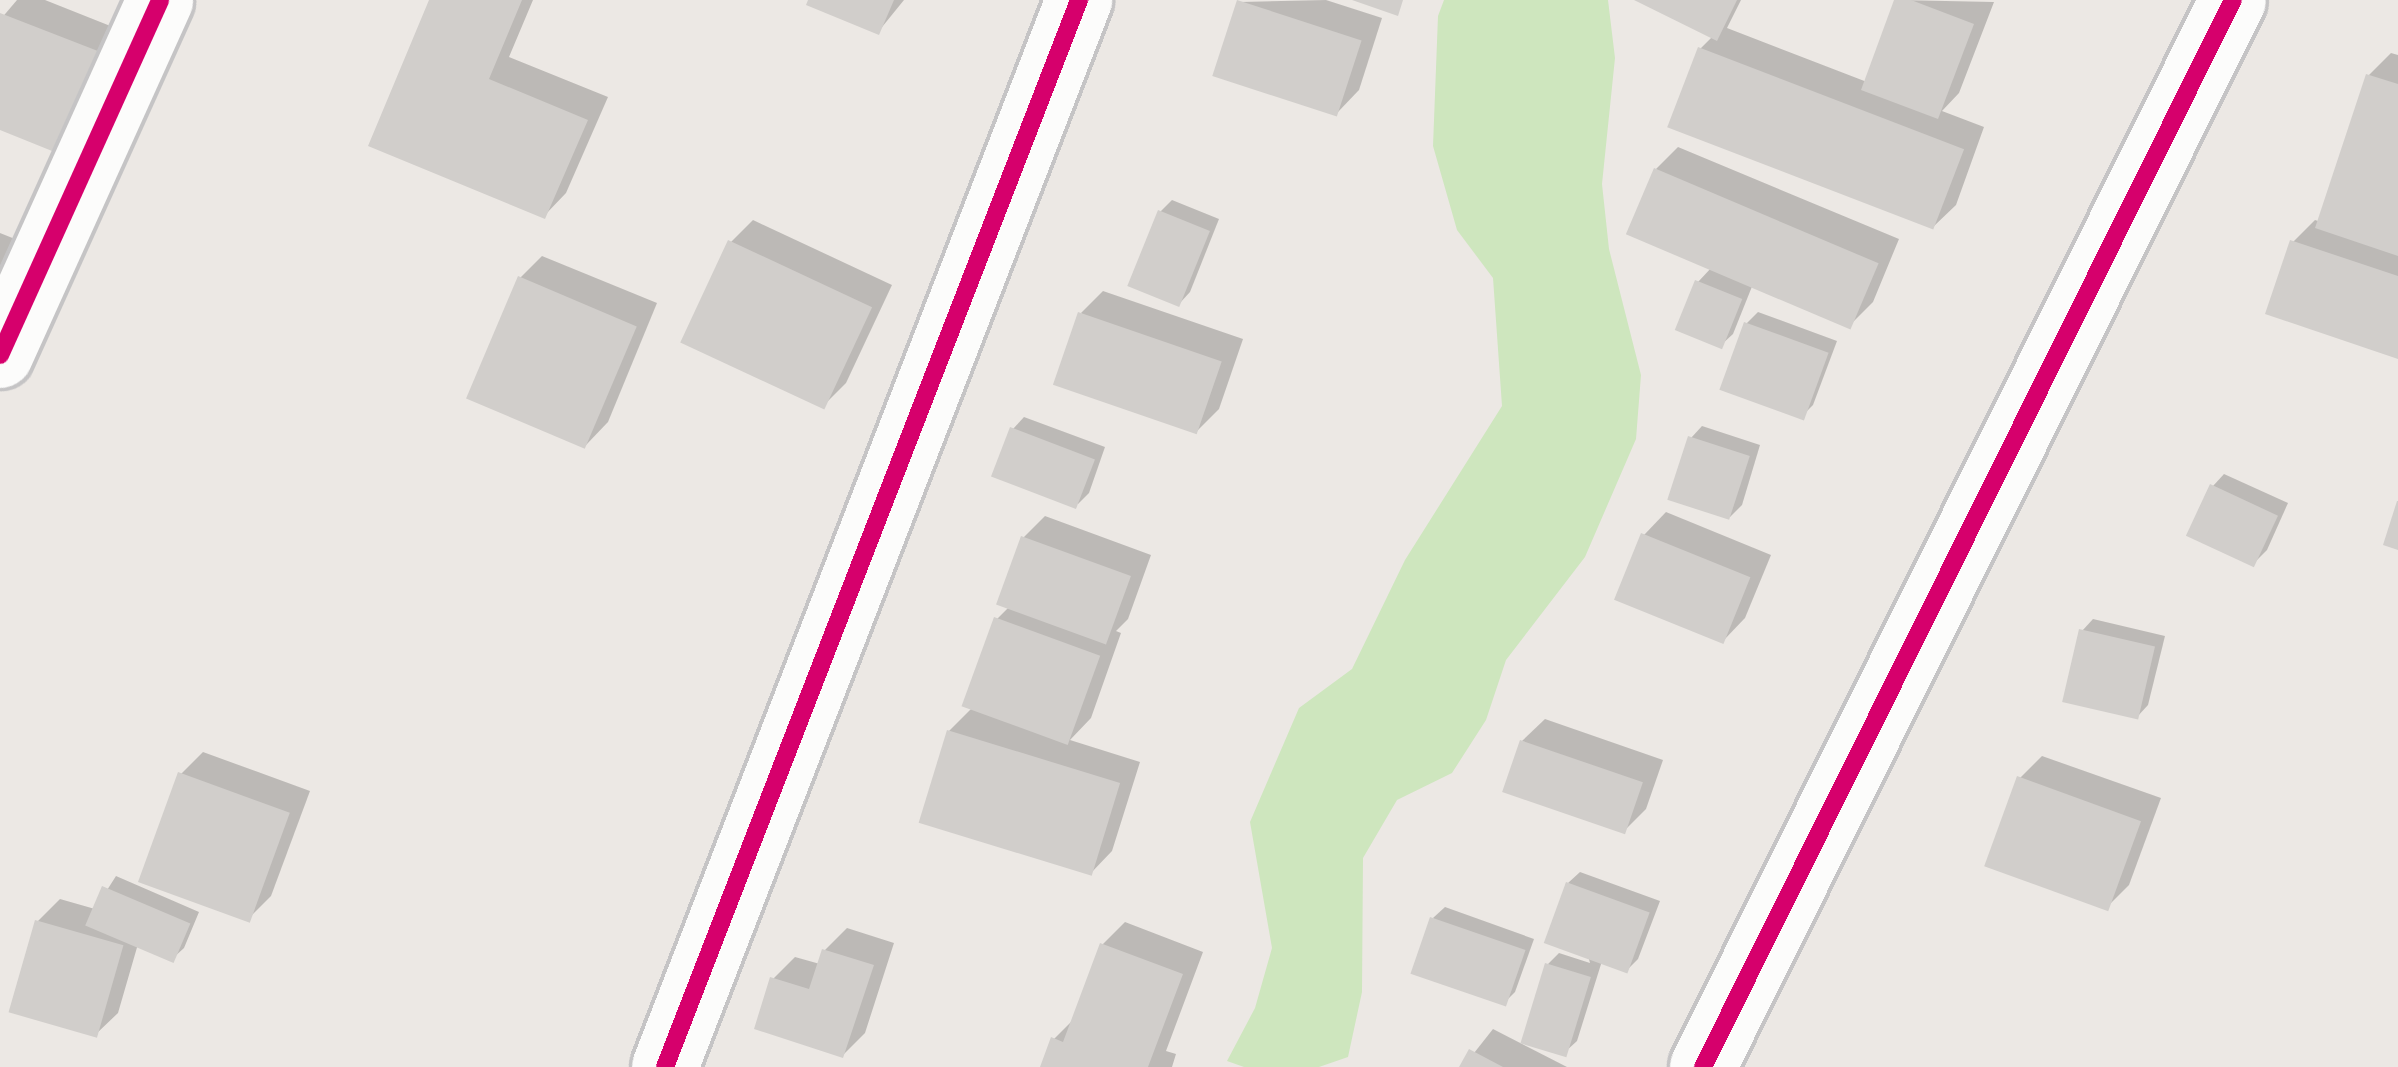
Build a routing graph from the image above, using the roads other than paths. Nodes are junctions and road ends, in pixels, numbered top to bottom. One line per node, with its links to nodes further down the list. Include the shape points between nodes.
1 (160, 0): 4 (street)
2 (1079, 0): 5 (street)
3 (2233, 0): 6 (street)
4 (0, 355)
5 (665, 1067)
6 (1703, 1067)

